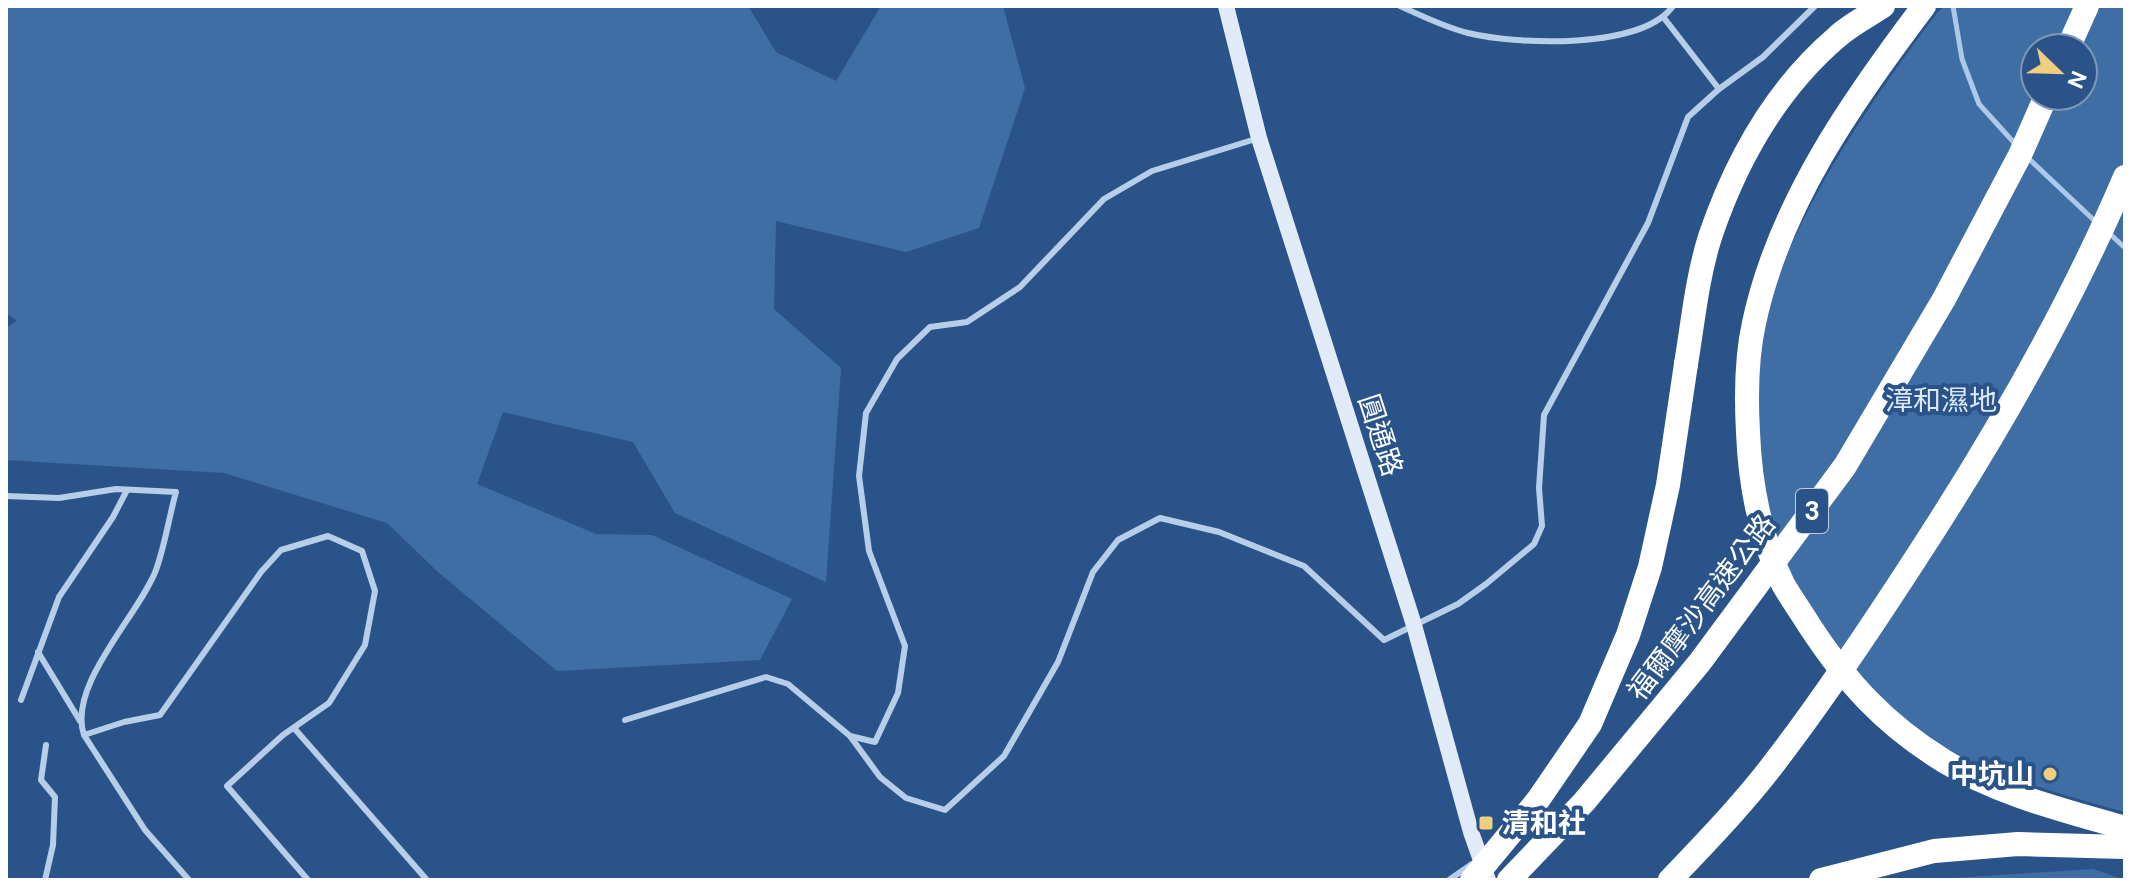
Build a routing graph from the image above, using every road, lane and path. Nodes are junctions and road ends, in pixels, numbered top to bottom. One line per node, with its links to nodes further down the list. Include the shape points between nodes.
1 (1226, 6): 12 (street, 圓通路)
2 (1400, 6): 8 (lane, via 1470,33 1537,40 1606,39 1643,30)
3 (1673, 6): 8 (lane)
4 (1815, 6): 10 (lane, via 1763,57)
5 (1883, 6): 33 (highway, bridge, via 1838,35 1788,86 1736,172 1710,238 1668,485 1628,635 1590,724 1538,800)
6 (1924, 6): 25 (highway, via 1849,110 1775,251 1748,366 1750,469 1758,514 1783,584 1831,658 1858,693 1898,729 1945,762 2016,797)
7 (2087, 6): 9 (highway)
8 (1664, 18): 10 (lane)
9 (2075, 32)
10 (1719, 89): 16 (lane, via 1688,117 1648,223 1544,415 1542,526 1534,544 1458,604)
11 (2039, 112): 35 (highway, 福爾摩沙高速公路 / 3, bridge, via 1944,299 1845,466 1700,662 1584,802)
12 (1259, 138): 16 (street, 圓通路); 23 (lane, via 1152,171 1104,199 1020,287 967,322 930,327 897,359 866,413 859,476 869,551 905,646 898,693 875,742)
13 (2125, 177): 36 (highway, bridge, via 2025,381 1953,502 1777,759)
14 (127, 490): 15 (lane, via 59,498); 17 (lane, via 59,597); 20 (lane, via 176,492 156,571 86,692)
15 (6, 496)
16 (1414, 625): 23 (lane, via 1384,640 1304,566 1219,532 1160,518 1118,540 1093,572 1058,662 1004,756 945,810 906,798 880,777); 27 (street, 圓通路)
17 (38, 652): 18 (lane); 20 (lane)
18 (21, 700)
19 (625, 720): 23 (lane, via 766,677 788,684)
20 (80, 722): 22 (lane)
21 (294, 728): 22 (lane, via 329,703 365,645 375,591 362,551 328,536 281,550 160,715); 30 (lane, via 227,786); 31 (lane)
22 (84, 735): 29 (lane, via 145,830)
23 (850, 736)
24 (46, 745): 28 (lane, via 41,780 55,797)
25 (2125, 828)
26 (2125, 847): 37 (highway, via 2018,844 1934,851)
27 (1481, 857): 32 (lane); 34 (street, 圓通路)
28 (45, 880)
29 (189, 880)
30 (308, 880)
31 (427, 880)
32 (1449, 880)
33 (1472, 880)
34 (1488, 880)
35 (1509, 880)
36 (1670, 880)
37 (1821, 880)

